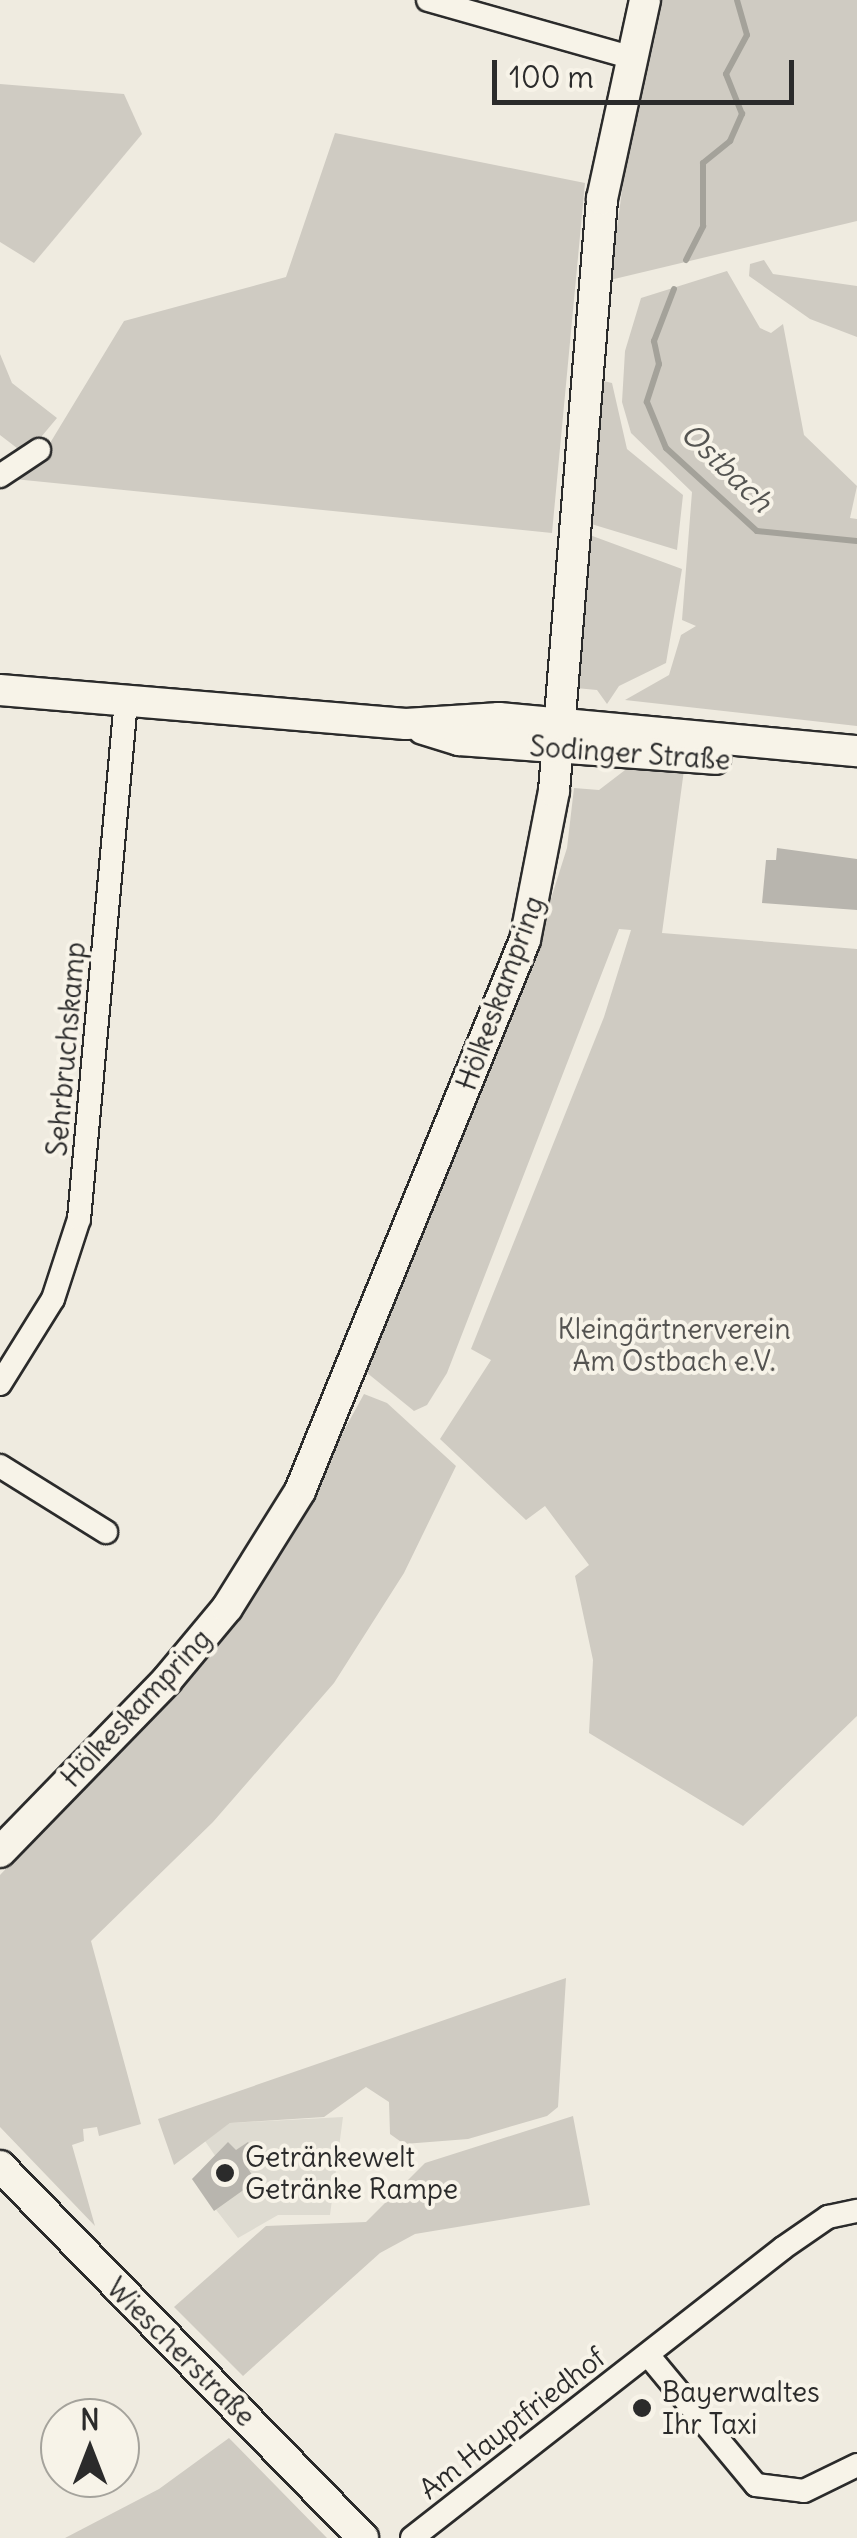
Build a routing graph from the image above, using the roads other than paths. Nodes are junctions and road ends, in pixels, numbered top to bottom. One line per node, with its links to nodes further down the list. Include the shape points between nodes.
1 (428, 0): 3 (street)
2 (644, 0): 3 (main road, Hölkeskampring)
3 (630, 57): 8 (main road, Hölkeskampring, via 602,199)
4 (39, 450): 5 (street)
5 (0, 476)
6 (0, 690): 7 (main road, Sodinger Straße)
7 (126, 700): 8 (main road, Sodinger Straße, via 406,724 459,740); 11 (street, Sehrbruchskamp, via 80,1220 53,1299)
8 (560, 736): 9 (main road, Sodinger Straße); 10 (main road, Sodinger Straße); 14 (main road, Hölkeskampring, via 525,940 300,1491 227,1608 167,1680)
9 (857, 750)
10 (857, 770)
11 (0, 1384)
12 (0, 1466): 13 (street)
13 (106, 1532)
14 (0, 1852)
15 (0, 2166): 19 (main road, Wiescherstraße)
16 (857, 2211): 17 (street, Am Hauptfriedhof, via 828,2216)
17 (648, 2355): 18 (street, Am Hauptfriedhof, via 756,2485 804,2491); 20 (street, Am Hauptfriedhof)
18 (857, 2465)
19 (363, 2538)
20 (412, 2538)

